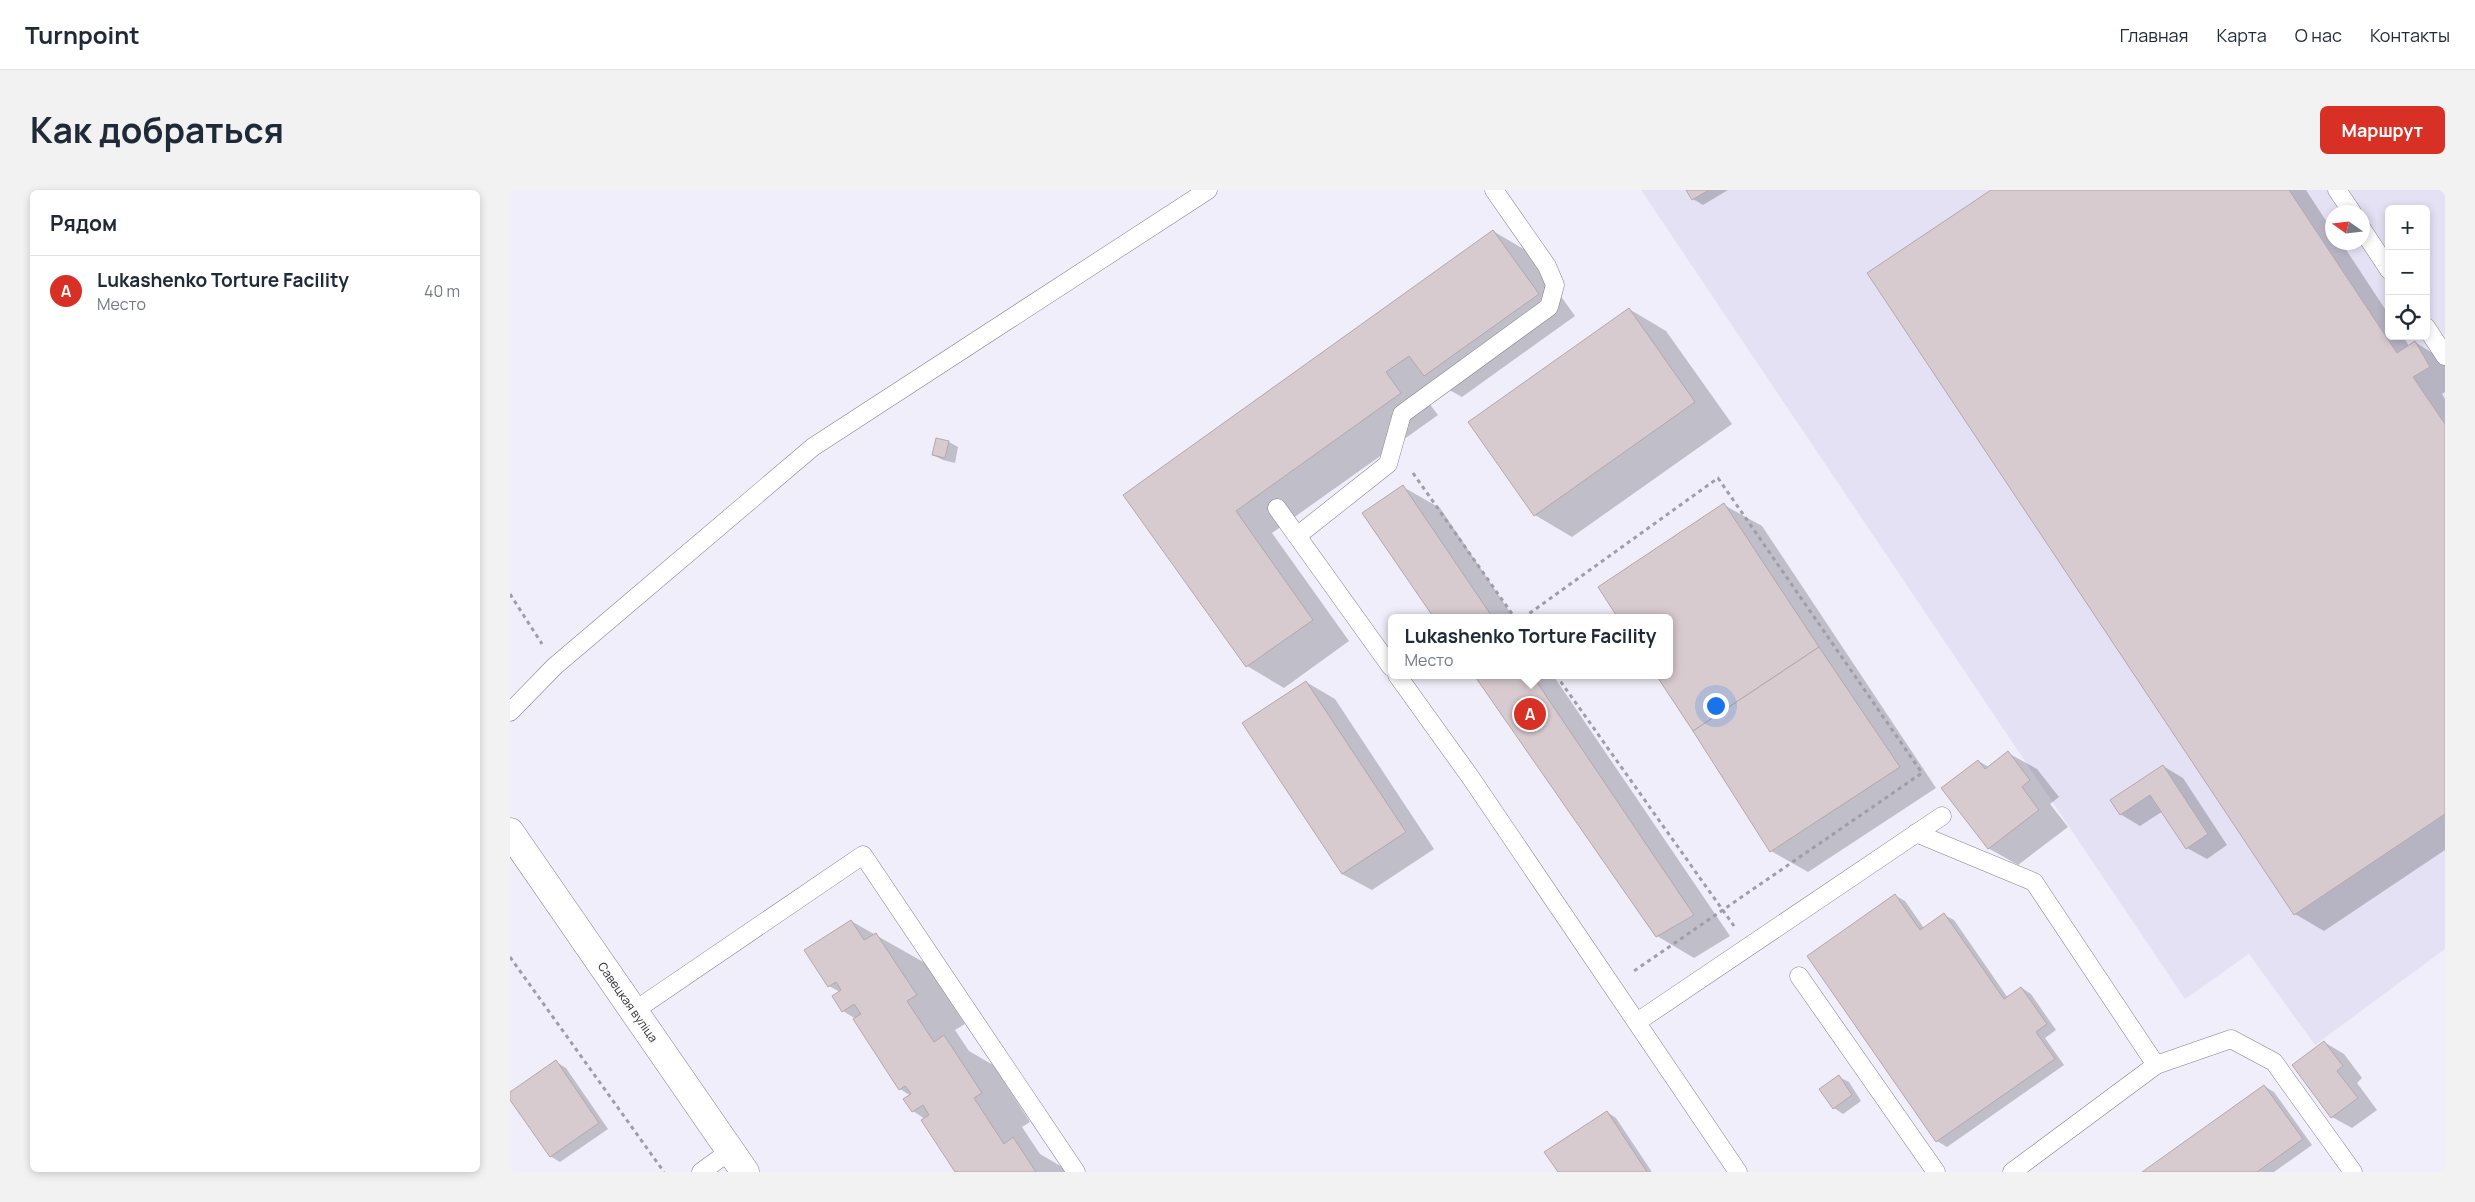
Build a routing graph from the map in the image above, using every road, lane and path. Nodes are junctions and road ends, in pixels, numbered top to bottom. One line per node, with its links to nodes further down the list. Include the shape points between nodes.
1 (1208, 190): 16 (lane, via 813,447)
2 (1494, 190): 9 (lane, via 1547,266 1555,285 1549,307 1402,414)
3 (2337, 190): 4 (lane)
4 (2347, 205)
5 (2370, 241): 6 (lane)
6 (2385, 264)
7 (2430, 334): 8 (lane)
8 (2445, 356)
9 (1393, 446): 11 (lane, via 1388,464); 13 (path)
10 (1277, 508): 11 (lane)
11 (1297, 536): 15 (lane)
12 (510, 594): 16 (path)
13 (1512, 614)
14 (1528, 614): 23 (path, via 1718,478 1922,772)
15 (1388, 663)
16 (556, 666): 19 (lane)
17 (1400, 679): 27 (lane)
18 (1559, 679): 23 (path)
19 (510, 712)
20 (1942, 816): 22 (lane)
21 (510, 832): 28 (street, Савецкая вуліца)
22 (1916, 833): 24 (lane); 30 (lane, via 2034,882)
23 (1723, 910): 24 (path); 27 (path)
24 (1749, 947): 29 (lane)
25 (510, 957): 32 (path)
26 (1799, 976): 36 (lane)
27 (1613, 986): 29 (lane)
28 (634, 1011): 31 (street, Савецкая вуліца); 34 (lane, via 863,855)
29 (1637, 1022): 35 (lane)
30 (2156, 1066): 37 (lane); 38 (lane, via 2231,1039 2274,1062)
31 (738, 1162): 33 (lane)
32 (664, 1172)
33 (701, 1172)
34 (1076, 1172)
35 (1738, 1172)
36 (1936, 1172)
37 (2012, 1172)
38 (2353, 1172)

